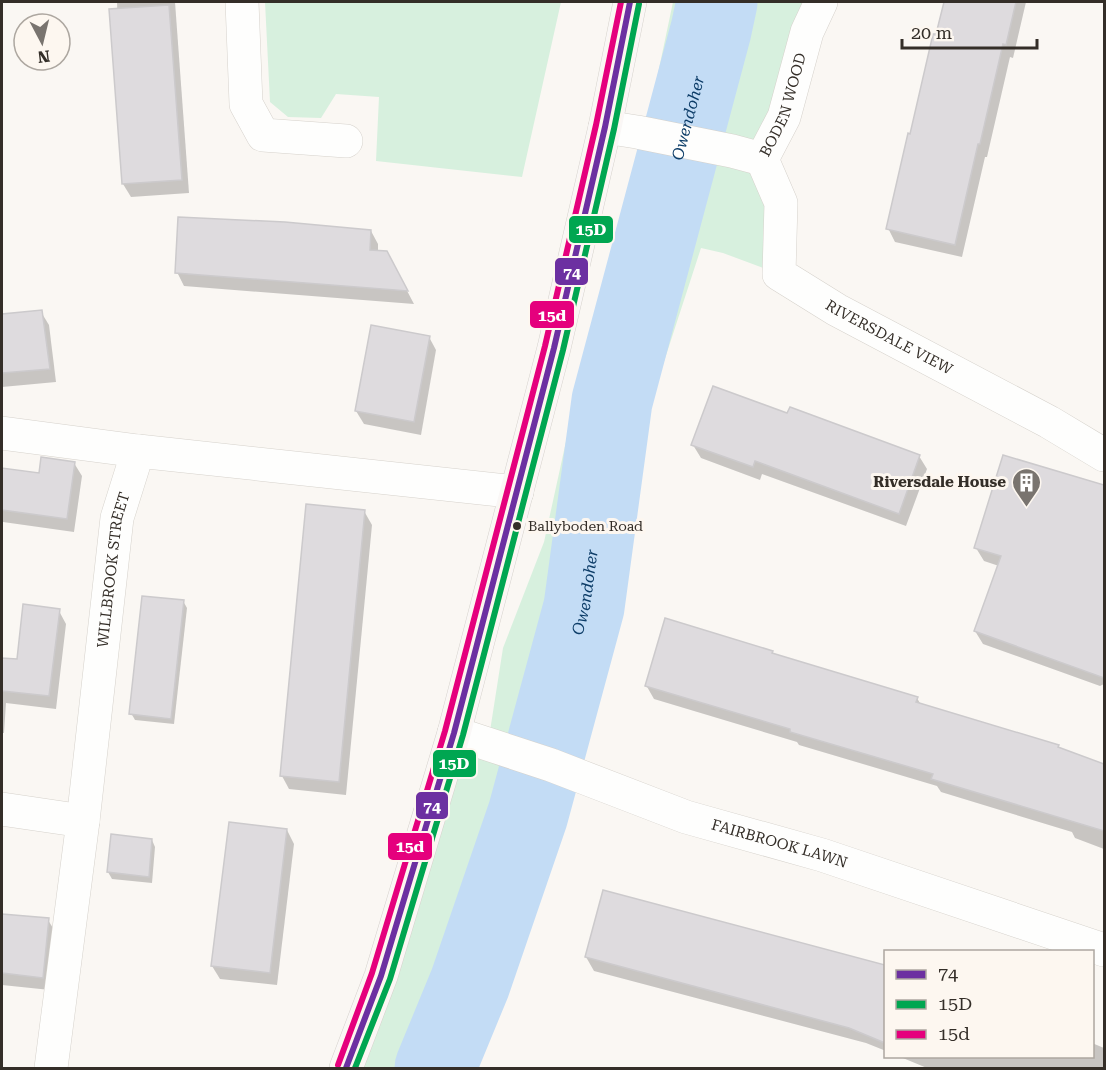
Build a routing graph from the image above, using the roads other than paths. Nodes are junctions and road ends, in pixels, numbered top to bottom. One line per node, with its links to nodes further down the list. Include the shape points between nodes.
1 (242, 2): 5 (street, via 246,104 263,135)
2 (630, 2): 4 (main road)
3 (821, 2): 6 (street, BODEN WOOD, via 807,32 784,117)
4 (605, 127): 6 (street, BODEN WOOD); 10 (main road)
5 (346, 141)
6 (762, 159): 9 (street, RIVERSDALE VIEW, via 781,203 779,274 837,310)
7 (2, 433): 8 (street)
8 (138, 451): 10 (street); 13 (street, WILLBROOK STREET, via 117,518)
9 (1104, 455)
10 (517, 492): 11 (main road)
11 (454, 733): 14 (street, FAIRBROOK LAWN, via 686,817 822,855); 16 (main road, via 381,976)
12 (2, 808): 13 (street)
13 (83, 821): 15 (street, WILLBROOK STREET)
14 (1104, 950)
15 (51, 1068)
16 (346, 1068)

